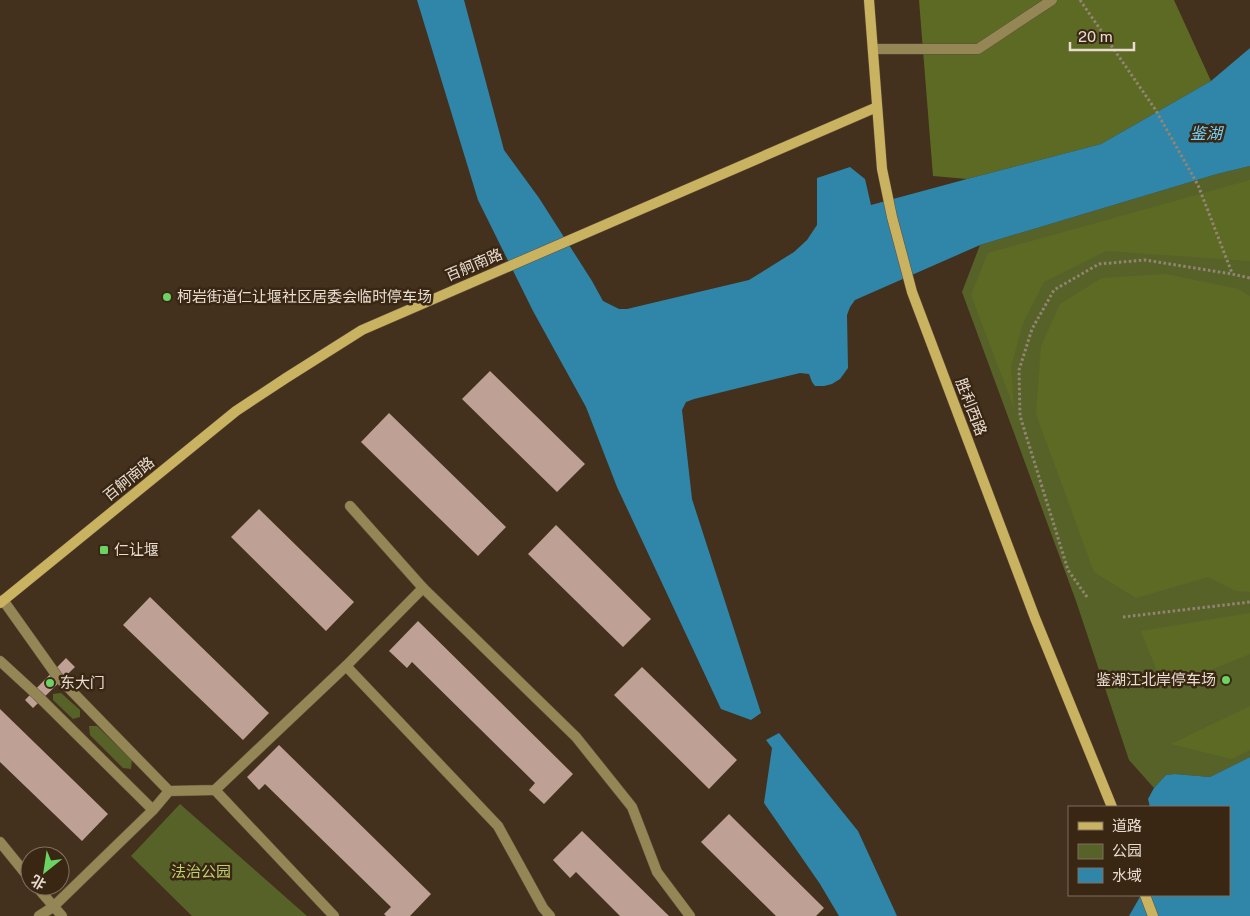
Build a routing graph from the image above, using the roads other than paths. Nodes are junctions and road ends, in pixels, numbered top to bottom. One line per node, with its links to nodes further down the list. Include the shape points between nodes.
1 (869, 0): 3 (street, 胜利西路)
2 (1052, 0): 3 (street, via 978,49)
3 (873, 49): 4 (street, 胜利西路)
4 (877, 106): 7 (street, 百舸南路, via 362,330 236,412); 12 (street, 胜利西路, via 882,169 912,292 1035,618)
5 (350, 506): 6 (street)
6 (422, 588): 9 (street); 23 (street, via 576,737 632,808 656,872)
7 (2, 601): 11 (street, via 57,676)
8 (0, 661): 13 (street)
9 (346, 666): 10 (street); 22 (street, via 498,826)
10 (215, 790): 11 (street); 21 (street)
11 (169, 792): 13 (street)
12 (1112, 805)
13 (154, 810): 18 (street)
14 (0, 842): 15 (street)
15 (20, 867)
16 (44, 896): 18 (street)
17 (1145, 896): 24 (street)
18 (53, 907): 19 (street); 20 (street)
19 (39, 916)
20 (62, 916)
21 (334, 916)
22 (550, 916)
23 (690, 916)
24 (1153, 916)

